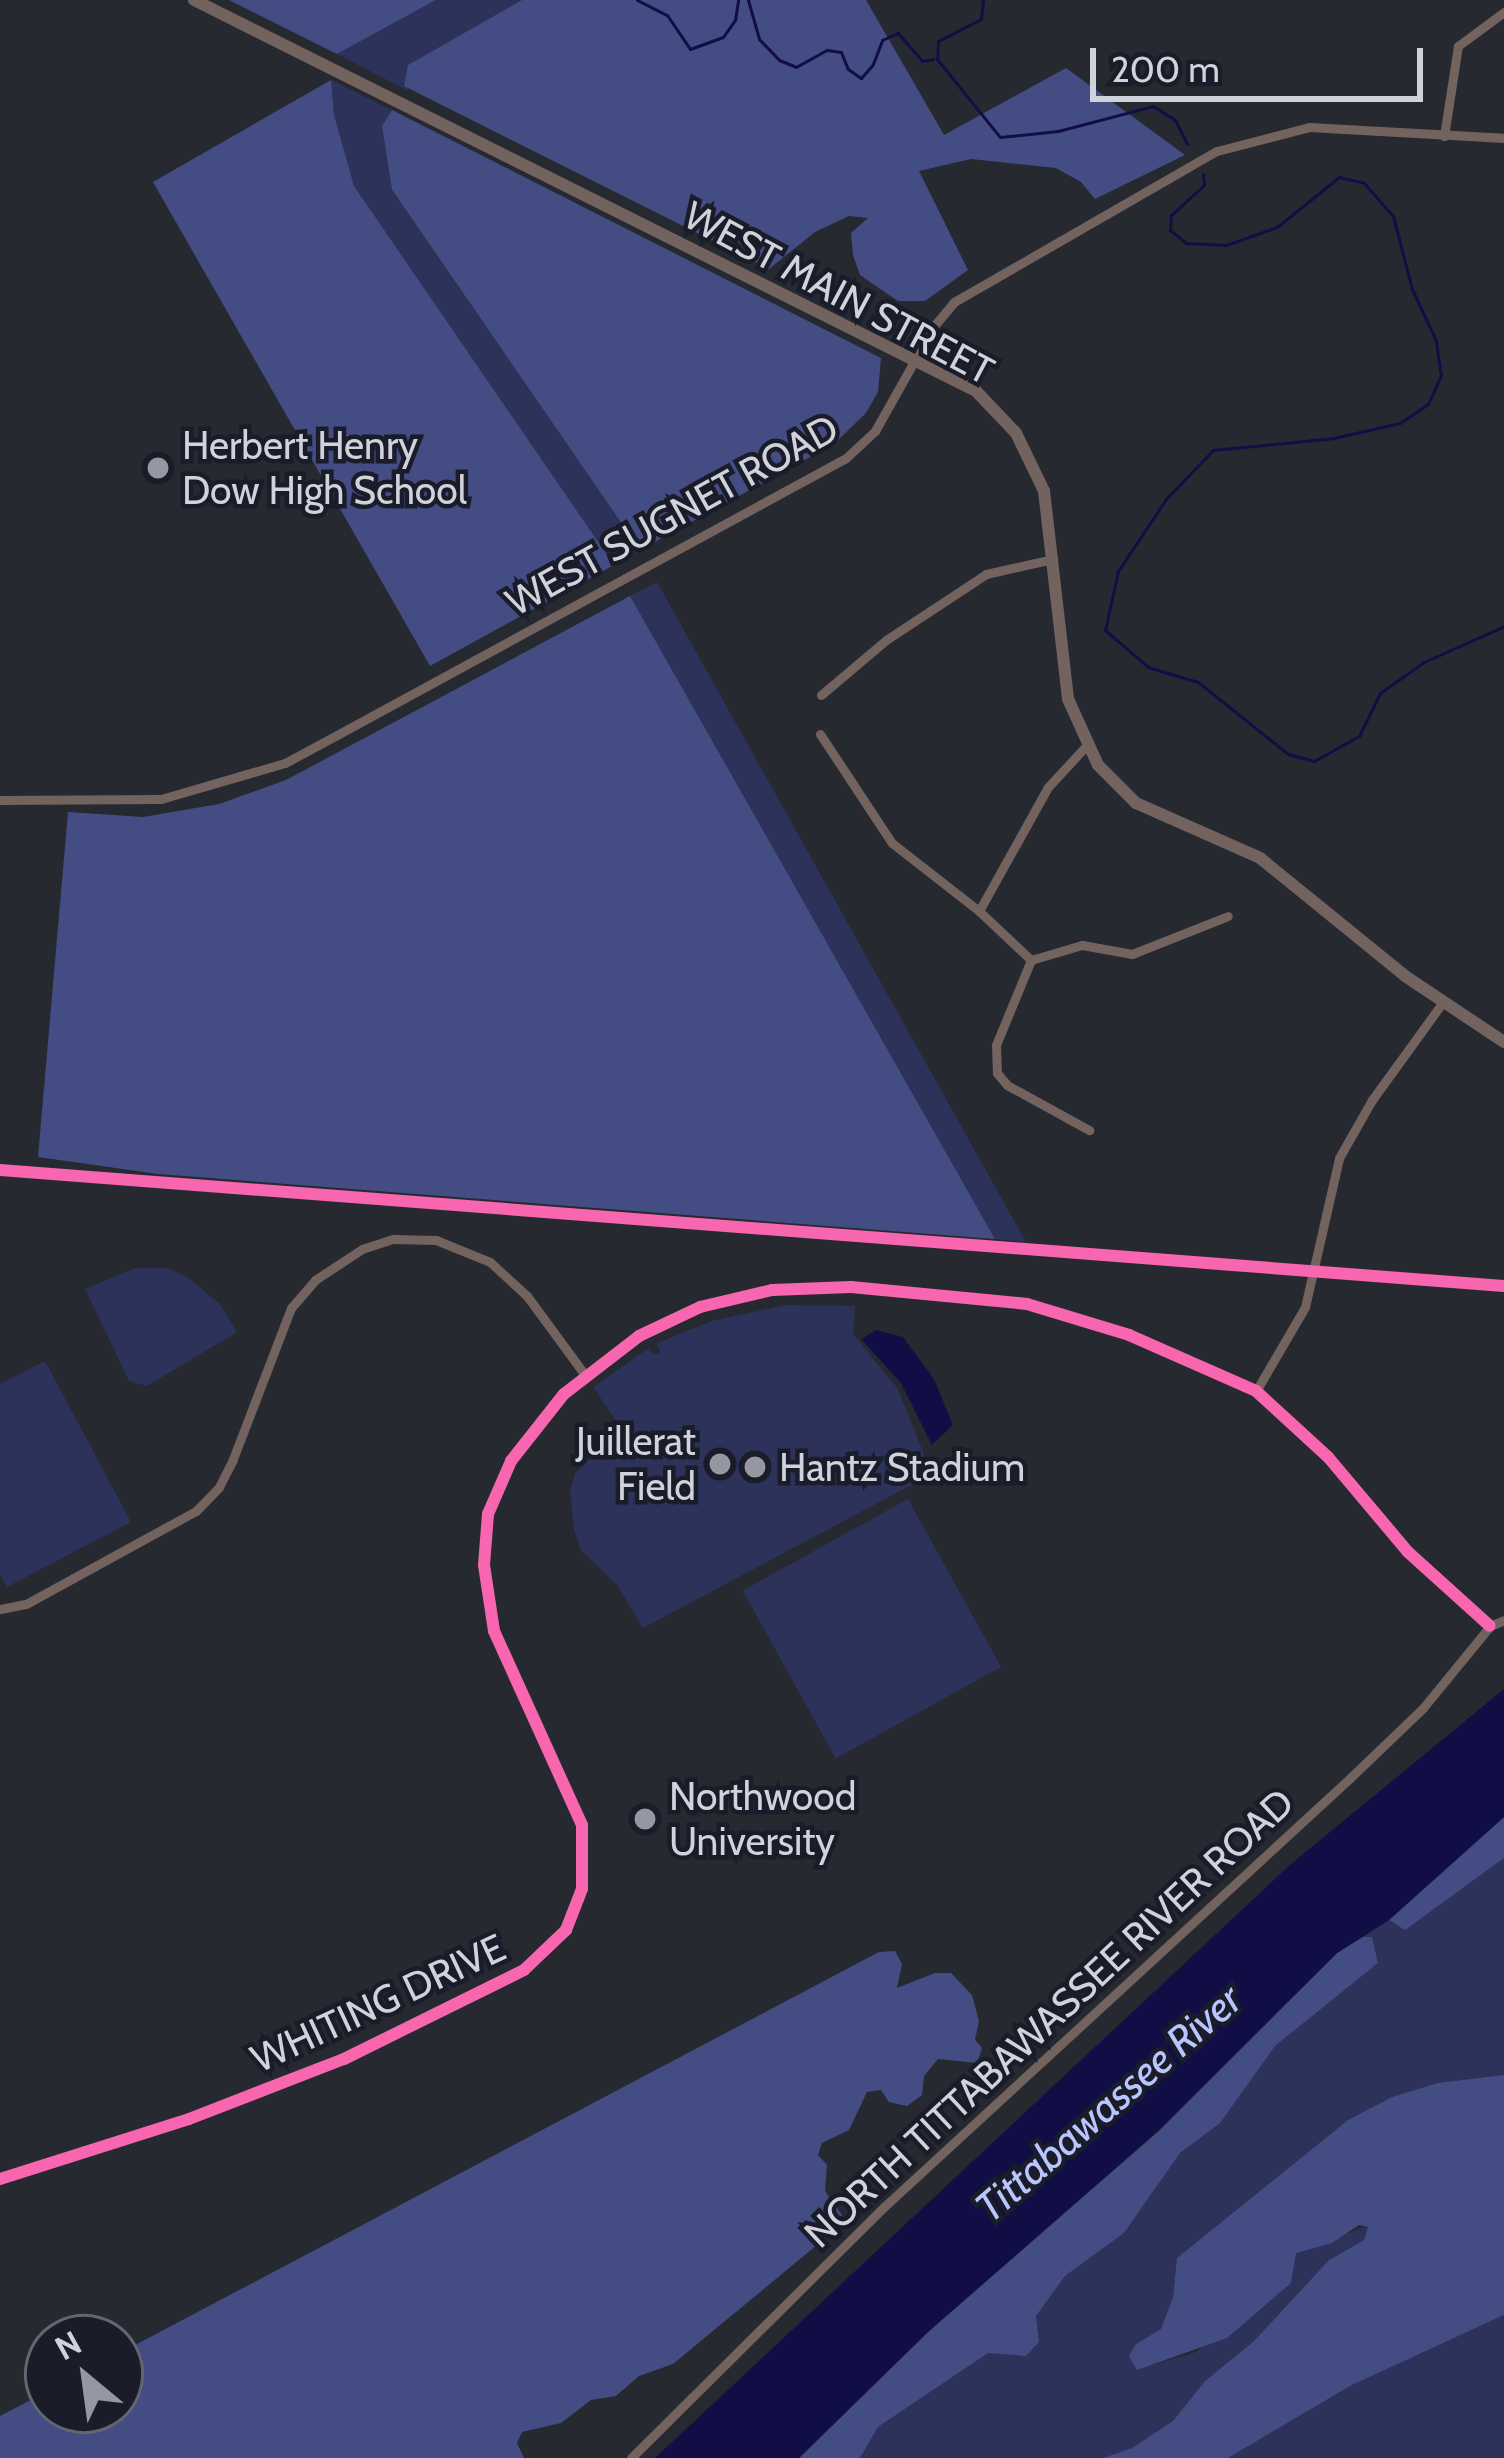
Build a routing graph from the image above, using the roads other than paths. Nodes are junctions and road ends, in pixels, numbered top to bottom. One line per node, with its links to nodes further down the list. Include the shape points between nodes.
1 (194, 0): 5 (street, WEST MAIN STREET)
2 (1504, 12): 3 (street, via 1458,46)
3 (1444, 136): 4 (street, WEST SUGNET ROAD); 5 (street, WEST SUGNET ROAD, via 1309,127 1216,151 954,302)
4 (1504, 138)
5 (916, 359): 6 (street, WEST MAIN STREET, via 976,391 1016,434 1044,491); 10 (street, WEST SUGNET ROAD, via 875,431 846,458 285,763 161,800)
6 (1053, 559): 7 (street, via 986,574); 9 (street, WEST MAIN STREET, via 1068,700)
7 (821, 695)
8 (820, 734): 11 (street, via 892,843)
9 (1086, 746): 11 (street, via 1048,787); 14 (street, WEST MAIN STREET, via 1136,803 1260,858)
10 (0, 800)
11 (979, 911): 13 (street)
12 (1228, 916): 13 (street, via 1132,954 1082,945)
13 (1031, 960): 16 (street, via 996,1045 998,1073)
14 (1443, 1003): 15 (street, WEST MAIN STREET); 18 (street, via 1339,1158 1305,1307)
15 (1504, 1042)
16 (1089, 1130)
17 (585, 1375): 18 (street, WHITING DRIVE, via 639,1336 700,1307 830,1287 1062,1311); 19 (street, via 527,1296 490,1262 436,1240 394,1239 362,1249 315,1280 291,1308 233,1459 196,1511 26,1604); 22 (street, WHITING DRIVE, via 511,1461 488,1514 484,1553 494,1630 582,1825 582,1889 566,1930 524,1970 344,2059)
18 (1256, 1391): 21 (street, WHITING DRIVE)
19 (0, 1609)
20 (1504, 1620): 21 (street, NORTH TITTABAWASSEE RIVER ROAD)
21 (1490, 1626): 23 (street, NORTH TITTABAWASSEE RIVER ROAD, via 1379,1751 885,2206)
22 (0, 2179)
23 (631, 2458)

